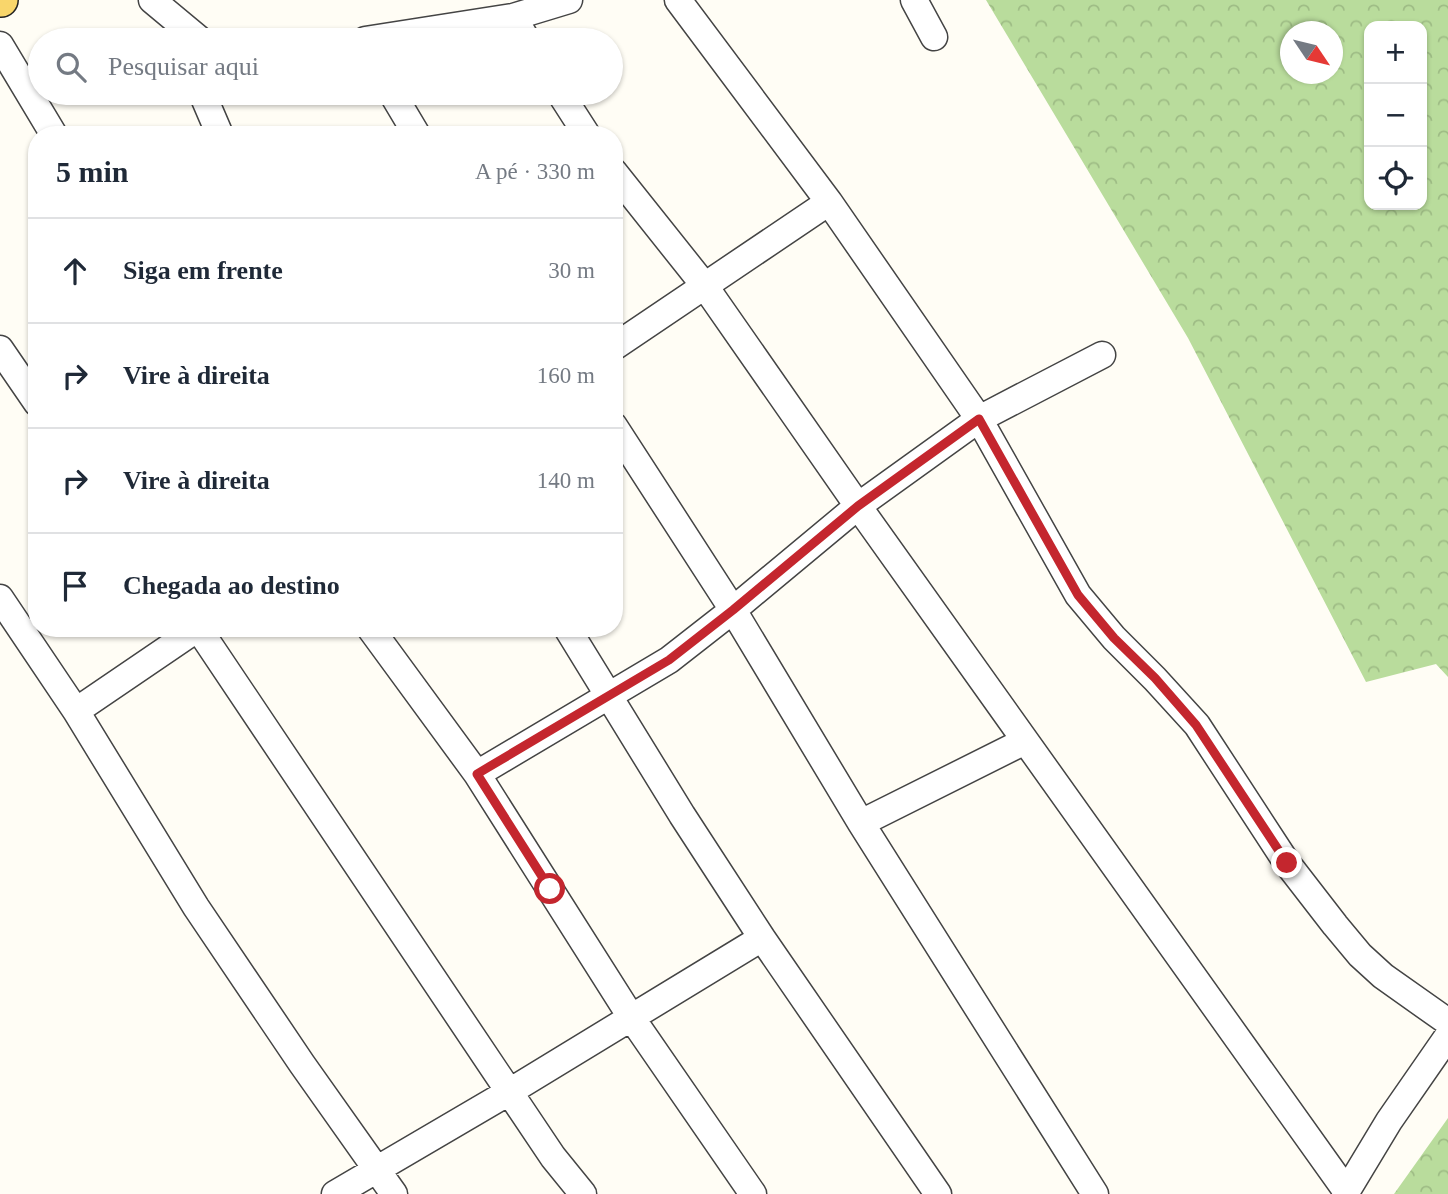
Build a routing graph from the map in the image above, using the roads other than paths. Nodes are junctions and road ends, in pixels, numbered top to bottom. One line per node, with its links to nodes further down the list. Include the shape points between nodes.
1 (152, 0): 6 (street)
2 (569, 0): 5 (street)
3 (678, 0): 21 (street)
4 (914, 0): 9 (street)
5 (513, 17): 7 (street); 8 (street)
6 (182, 28)
7 (442, 28)
8 (520, 28)
9 (934, 37)
10 (0, 45): 11 (street)
11 (28, 92)
12 (36, 105): 16 (street)
13 (207, 105): 17 (street)
14 (399, 105): 18 (street)
15 (568, 105): 19 (street)
16 (49, 126)
17 (216, 126)
18 (412, 126)
19 (581, 126)
20 (623, 183): 22 (street)
21 (829, 202): 22 (street); 27 (street)
22 (704, 285): 23 (street); 29 (street)
23 (623, 341)
24 (0, 349): 26 (street)
25 (1102, 355): 27 (street)
26 (28, 390)
27 (979, 419): 29 (street); 43 (street, via 1078,595 1196,725 1287,863 1335,926 1384,976)
28 (623, 440): 31 (street)
29 (858, 506): 31 (street); 38 (street)
30 (0, 598): 37 (street)
31 (733, 610): 36 (street, via 669,660); 40 (street)
32 (185, 637): 37 (street)
33 (204, 637): 45 (street)
34 (377, 637): 39 (street)
35 (572, 637): 36 (street)
36 (608, 696): 39 (street); 41 (street)
37 (76, 711): 46 (street, via 196,907)
38 (1025, 741): 40 (street); 47 (street)
39 (477, 774): 42 (street)
40 (861, 823): 53 (street)
41 (762, 938): 42 (street); 52 (street)
42 (631, 1017): 45 (street); 51 (street)
43 (1448, 1021)
44 (1448, 1036): 47 (street)
45 (509, 1092): 46 (street); 50 (street)
46 (378, 1171): 48 (street); 49 (street)
47 (1346, 1193)
48 (335, 1194)
49 (394, 1194)
50 (583, 1194)
51 (753, 1194)
52 (938, 1194)
53 (1094, 1194)

